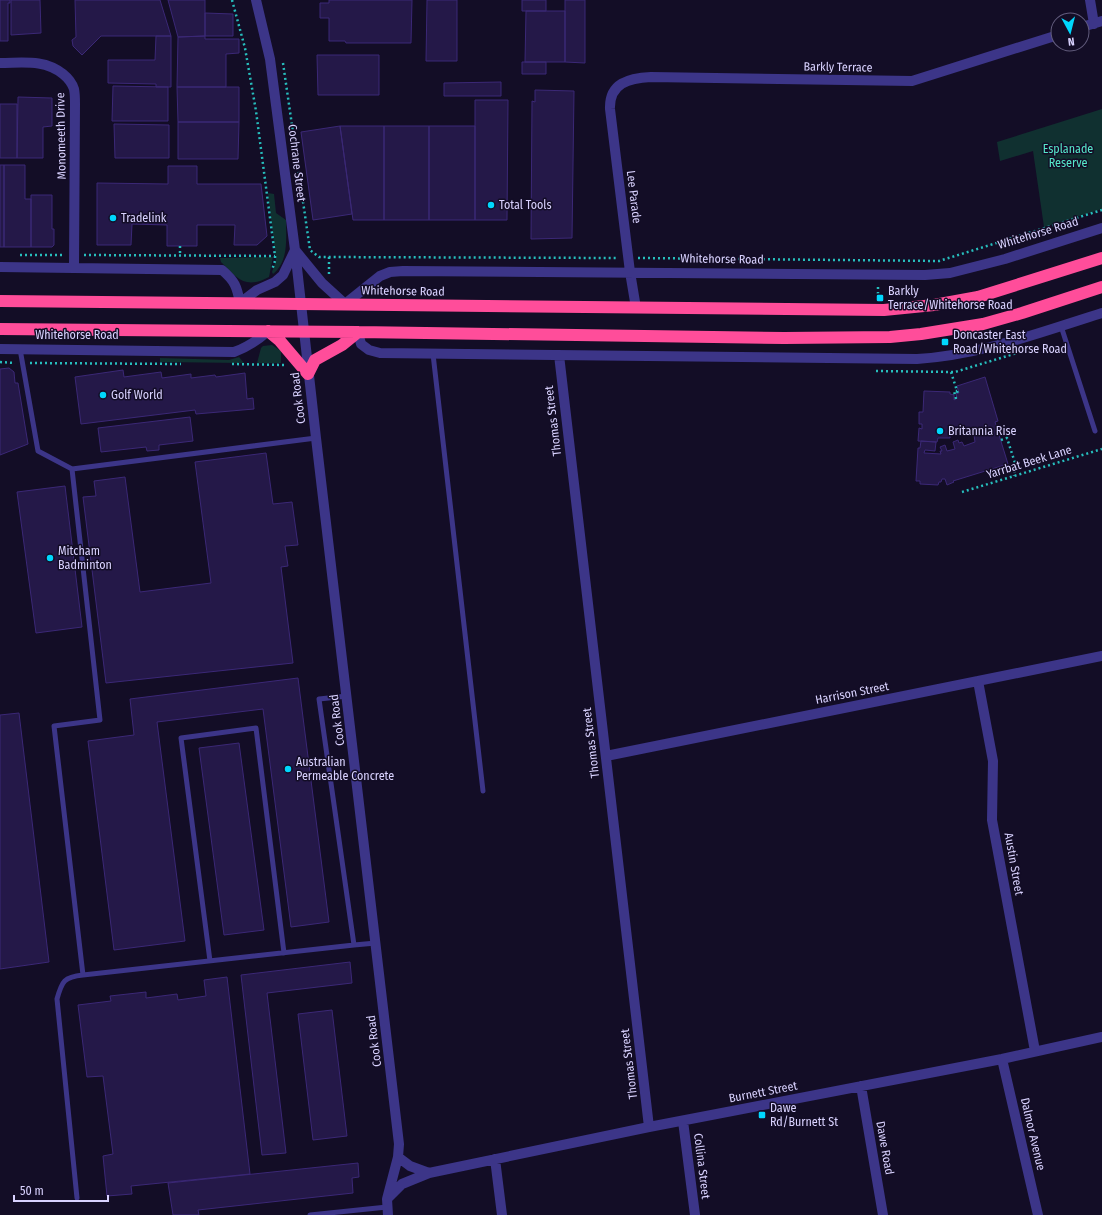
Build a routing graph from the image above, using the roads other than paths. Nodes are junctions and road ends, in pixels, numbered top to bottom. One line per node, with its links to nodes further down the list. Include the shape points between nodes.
1 (256, 0): 8 (street, Cochrane Street, via 270,59)
2 (1090, 0): 3 (street)
3 (1098, 22)
4 (1050, 38): 6 (street, Barkly Terrace, via 912,81 638,78 624,82)
5 (0, 63): 11 (street, Monomeeth Drive, via 49,65 67,77 74,89)
6 (614, 90): 12 (street, Lee Parade, via 610,109)
7 (1102, 228): 12 (street, Whitehorse Road, via 1005,259 950,273 925,275)
8 (295, 250): 15 (street, via 282,275 275,282 257,290); 16 (street, Cochrane Street); 17 (street, via 322,283)
9 (1102, 258): 18 (highway, Whitehorse Road, via 978,297 902,309)
10 (0, 267): 11 (street)
11 (74, 268): 15 (street, via 222,270 237,287)
12 (630, 272): 17 (street, Whitehorse Road, via 390,272 380,276); 18 (street, Lee Parade)
13 (1102, 287): 24 (highway, Whitehorse Road, via 984,324 890,337)
14 (0, 301): 15 (highway, Whitehorse Road)
15 (240, 303): 16 (highway, Whitehorse Road)
16 (300, 304): 17 (highway, Whitehorse Road); 23 (street, Cochrane Street)
17 (345, 304): 18 (highway, Whitehorse Road)
18 (636, 308)
19 (1102, 313): 20 (street)
20 (1061, 326): 28 (street, via 970,352 917,359); 30 (lane)
21 (0, 329): 22 (highway, Whitehorse Road)
22 (268, 331): 23 (highway, Whitehorse Road); 26 (street, Whitehorse Road, via 246,348 234,352); 29 (highway)
23 (304, 332): 24 (highway, Whitehorse Road); 29 (street, Cook Road)
24 (358, 332): 27 (street, via 361,344 369,350 380,353); 29 (highway, via 342,345 315,360)
25 (0, 349): 26 (street, Whitehorse Road)
26 (20, 349): 32 (lane, via 38,451)
27 (433, 354): 28 (street); 37 (lane)
28 (559, 355): 36 (street, Thomas Street)
29 (308, 374): 31 (street, Cook Road)
30 (1095, 431)
31 (316, 438): 32 (lane); 35 (street, Cook Road)
32 (72, 469): 42 (lane, via 100,720 54,726)
33 (1102, 656): 34 (street, Harrison Street)
34 (978, 681): 36 (street, Harrison Street); 44 (street, Austin Street, via 993,761 992,820)
35 (347, 696): 38 (street, Cook Road); 39 (lane, via 319,699)
36 (606, 756): 48 (street, Thomas Street)
37 (483, 791)
38 (376, 943): 39 (lane); 49 (street, Cook Road, via 399,1144)
39 (354, 946): 40 (lane)
40 (284, 953): 41 (lane); 41 (lane, via 256,728 182,738)
41 (210, 961): 42 (lane)
42 (83, 975): 52 (lane, via 70,976 61,986 57,999)
43 (1102, 1037): 44 (street, Burnett Street)
44 (1035, 1051): 45 (street, Burnett Street)
45 (1002, 1059): 46 (street, Burnett Street); 58 (street, Dalmor Avenue)
46 (861, 1086): 47 (street, Burnett Street); 57 (street, Dawe Road)
47 (683, 1121): 48 (street, Burnett Street); 56 (street, Collina Street)
48 (649, 1127): 50 (street, Burnett Street)
49 (398, 1157): 51 (street, via 410,1166); 53 (street, Cook Road)
50 (495, 1159): 51 (street, Burnett Street); 55 (street)
51 (430, 1173): 53 (street, Burnett Street, via 402,1184)
52 (77, 1198)
53 (387, 1207): 54 (lane)
54 (310, 1215)
55 (502, 1215)
56 (695, 1215)
57 (884, 1215)
58 (1038, 1215)

